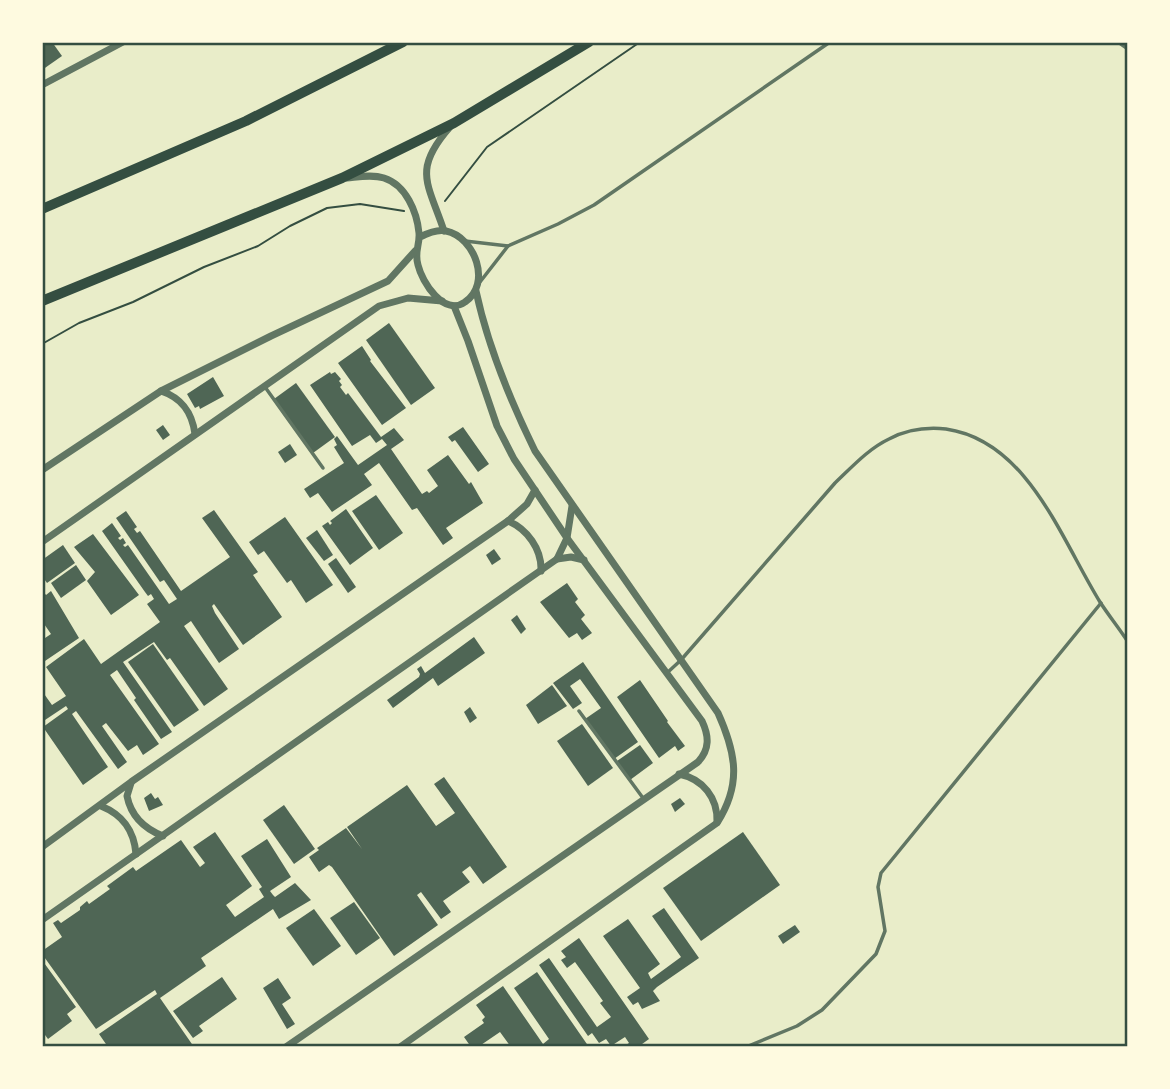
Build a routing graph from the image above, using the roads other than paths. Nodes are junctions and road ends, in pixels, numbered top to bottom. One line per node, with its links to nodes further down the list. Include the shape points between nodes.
1 (123, 42): 7 (street)
2 (403, 42): 10 (highway, via 246,121)
3 (589, 42): 8 (highway)
4 (830, 42): 14 (lane, via 594,205)
5 (1118, 42): 6 (lane)
6 (1128, 49)
7 (42, 85)
8 (454, 122): 9 (highway); 11 (street, via 427,161 427,186)
9 (342, 178): 12 (street, via 384,178 402,190 415,213); 18 (highway)
10 (42, 209)
11 (444, 231): 12 (street); 13 (street)
12 (420, 237): 15 (street)
13 (462, 240): 14 (lane); 16 (street, via 471,251)
14 (508, 246): 16 (lane)
15 (415, 251): 19 (street, via 424,279); 22 (street, via 388,281)
16 (480, 282): 17 (street)
17 (476, 291): 20 (street); 27 (street, via 514,410)
18 (42, 301)
19 (442, 301): 20 (street); 21 (street, via 408,298 379,306)
20 (454, 306): 26 (street, via 497,426)
21 (264, 386): 23 (street); 24 (lane)
22 (161, 391): 23 (street, via 184,404); 25 (street)
23 (195, 433): 30 (street)
24 (323, 468)
25 (42, 470)
26 (536, 490): 28 (street); 29 (street)
27 (572, 506): 29 (street); 36 (street)
28 (508, 521): 33 (street, via 532,540); 40 (street)
29 (567, 538): 31 (street); 32 (street)
30 (42, 542)
31 (557, 559): 32 (street); 33 (street)
32 (584, 560): 37 (street)
33 (541, 570): 44 (street)
34 (1101, 603): 35 (lane); 36 (lane, via 1014,463 973,435 917,429 888,439 835,483); 50 (lane, via 881,873 878,887 885,931 876,954 822,1010)
35 (1128, 642)
36 (681, 660): 37 (lane); 43 (street, via 712,704 729,740 734,769 731,798)
37 (666, 673): 39 (street, via 708,736 702,758)
38 (579, 711): 41 (lane)
39 (680, 774): 41 (street); 43 (street, via 694,778 708,792 718,810)
40 (131, 782): 42 (street); 44 (street, via 127,796 137,819)
41 (644, 800): 48 (street)
42 (101, 806): 45 (street); 46 (street, via 126,823)
43 (717, 823): 49 (street)
44 (163, 836): 46 (street)
45 (42, 847)
46 (136, 854): 47 (street)
47 (42, 920)
48 (286, 1047)
49 (400, 1047)
50 (746, 1047)

